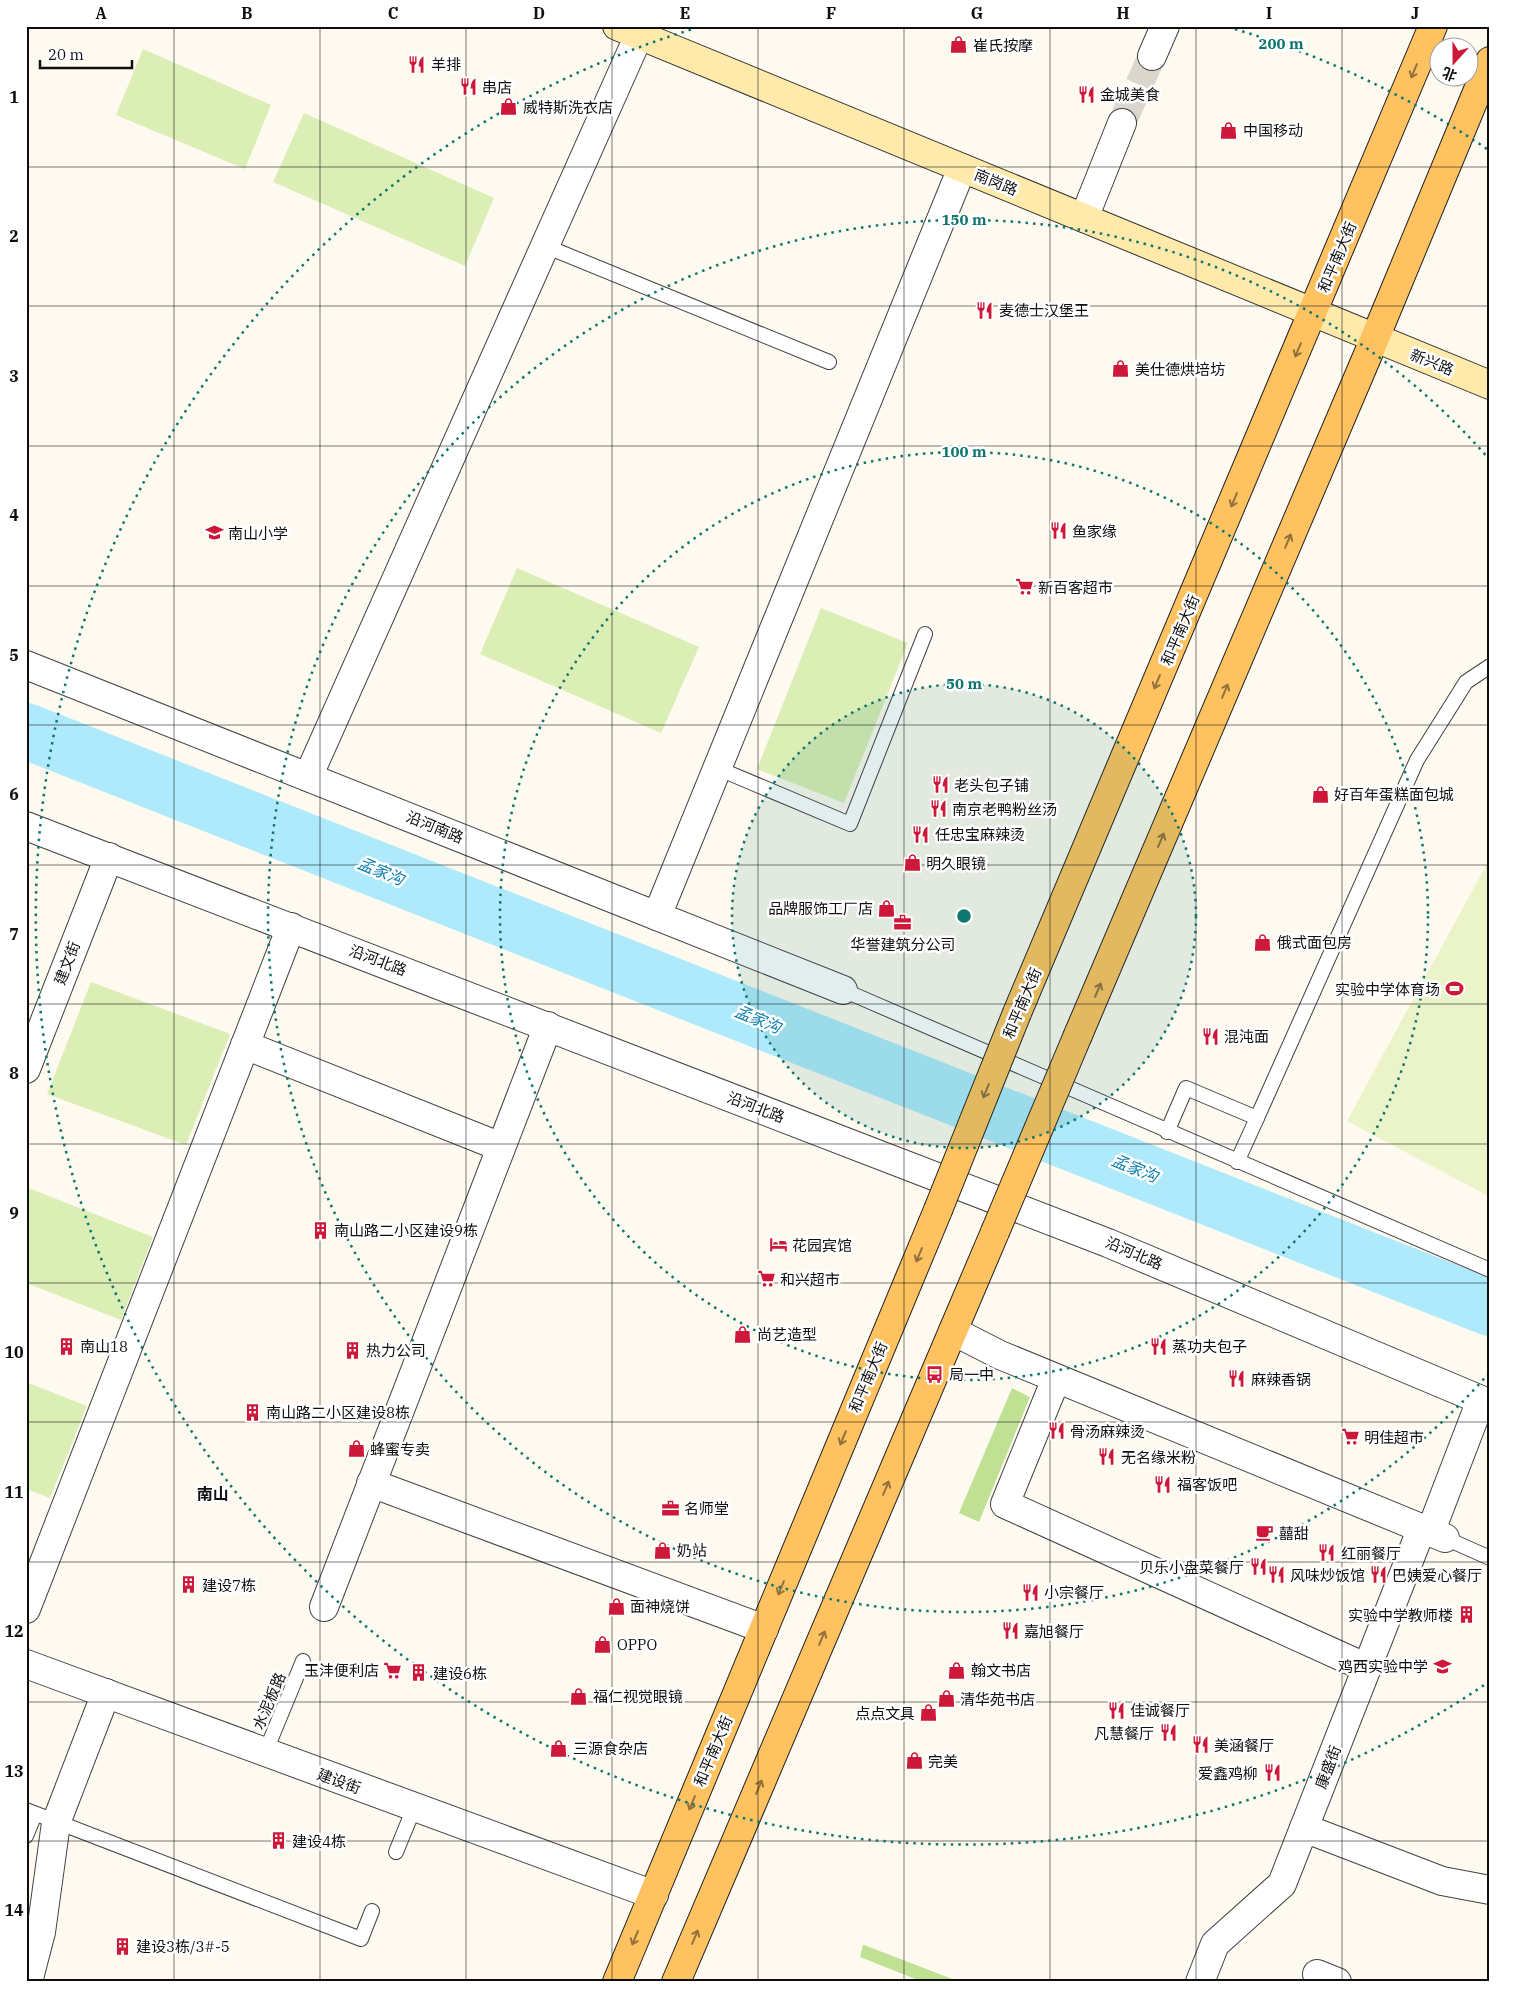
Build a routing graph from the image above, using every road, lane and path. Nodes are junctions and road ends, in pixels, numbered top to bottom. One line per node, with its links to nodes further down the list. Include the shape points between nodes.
1 (1165, 26): 4 (street)
2 (1433, 26): 10 (main road, 和平南大街, one-way to 10)
3 (633, 29): 7 (street, 南岗路); 9 (street)
4 (1152, 56)
5 (1490, 61): 11 (main road)
6 (1122, 123): 8 (street)
7 (962, 168): 8 (street, 南岗路); 17 (street)
8 (1084, 218): 10 (street, 南岗路)
9 (545, 246): 12 (lane); 18 (street)
10 (1313, 313): 11 (street, 南岗路); 40 (main road, 和平南大街, one-way to 40, bridge, via 1018,1013)
11 (1375, 338): 13 (street, 新兴路); 32 (main road, one-way to 11, bridge)
12 (829, 362)
13 (1490, 385)
14 (925, 634): 17 (lane, via 850,824)
15 (26, 665): 18 (street, 沿河南路)
16 (1490, 666): 27 (lane, via 1466,682 1417,760)
17 (717, 768): 21 (street)
18 (308, 777): 21 (street, 沿河南路)
19 (26, 826): 20 (street, 沿河北路)
20 (109, 857): 22 (street, 沿河北路); 26 (street, 建文街)
21 (657, 916): 23 (street, 沿河南路)
22 (291, 927): 24 (street, 沿河北路); 25 (street)
23 (843, 990): 28 (lane)
24 (548, 1026): 29 (street); 34 (street, 沿河北路, via 1108,1243)
25 (245, 1045): 29 (street); 39 (street)
26 (26, 1069)
27 (1257, 1118): 28 (lane, via 1186,1088); 30 (lane)
28 (1167, 1132): 30 (lane)
29 (501, 1147): 35 (street)
30 (1237, 1162): 31 (lane)
31 (1490, 1270)
32 (953, 1331): 33 (street); 56 (main road, one-way to 32)
33 (1056, 1378): 36 (street); 43 (street, via 1005,1504)
34 (1481, 1400): 36 (street, 康盛街)
35 (371, 1483): 38 (street); 40 (street)
36 (1432, 1533): 37 (lane); 43 (street, 康盛街)
37 (1490, 1558)
38 (324, 1607)
39 (26, 1609)
40 (764, 1628): 52 (main road, 和平南大街, one-way to 52)
41 (303, 1660): 45 (lane, 水泥板路)
42 (26, 1664): 44 (street, 建设街)
43 (1367, 1668): 48 (street, 康盛街)
44 (106, 1693): 45 (street, 建设街); 47 (street)
45 (265, 1753): 46 (street, 建设街)
46 (414, 1808): 50 (lane); 52 (street, 建设街)
47 (39, 1816): 49 (lane); 53 (lane, via 361,1939); 54 (street, via 41,1932)
48 (1304, 1828): 51 (street, via 1442,1881); 57 (street, 康盛街, via 1282,1884 1215,1944)
49 (26, 1836)
50 (396, 1852)
51 (1490, 1890)
52 (654, 1895): 55 (main road, 和平南大街, one-way to 55)
53 (372, 1911)
54 (28, 1982)
55 (618, 1982)
56 (676, 1982)
57 (1200, 1982)

